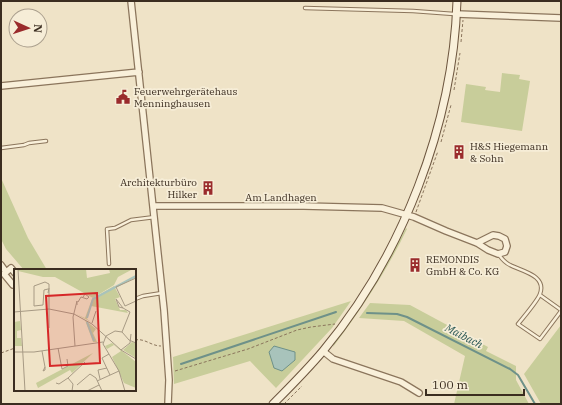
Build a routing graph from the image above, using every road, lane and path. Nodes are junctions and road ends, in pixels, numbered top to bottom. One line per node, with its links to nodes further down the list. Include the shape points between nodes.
1 (131, 1): 6 (street)
2 (457, 1): 4 (street)
3 (305, 8): 4 (lane)
4 (457, 14): 5 (street); 11 (street, via 452,57 438,125 427,163)
5 (561, 18)
6 (139, 72): 7 (street); 10 (street)
7 (1, 86)
8 (46, 141): 9 (lane)
9 (1, 148)
10 (154, 206): 11 (street, Am Landhagen, via 382,208); 12 (street)
11 (407, 214): 13 (street, Am Landhagen); 28 (street, via 362,298)
12 (155, 217): 15 (lane, via 131,220 107,229); 20 (street)
13 (477, 243): 14 (street, Am Landhagen); 14 (street, via 493,235 503,238 507,243 507,249)
14 (498, 254): 21 (lane, via 509,265 538,279 541,286)
15 (110, 264)
16 (1, 265): 17 (street)
17 (6, 272): 18 (street, via 11,268); 19 (street, via 4,274)
18 (14, 272)
19 (14, 285)
20 (163, 293): 22 (lane); 26 (street)
21 (540, 295): 23 (lane); 23 (lane, via 518,324 540,339)
22 (136, 299)
23 (561, 311)
24 (337, 324): 30 (path, via 297,330 248,349 179,371)
25 (136, 340): 26 (path)
26 (167, 346): 30 (street)
27 (14, 348): 29 (path)
28 (323, 351): 31 (street, via 334,359 401,382); 33 (street)
29 (1, 352)
30 (168, 372): 32 (street)
31 (420, 393)
32 (168, 404)
33 (273, 404)

